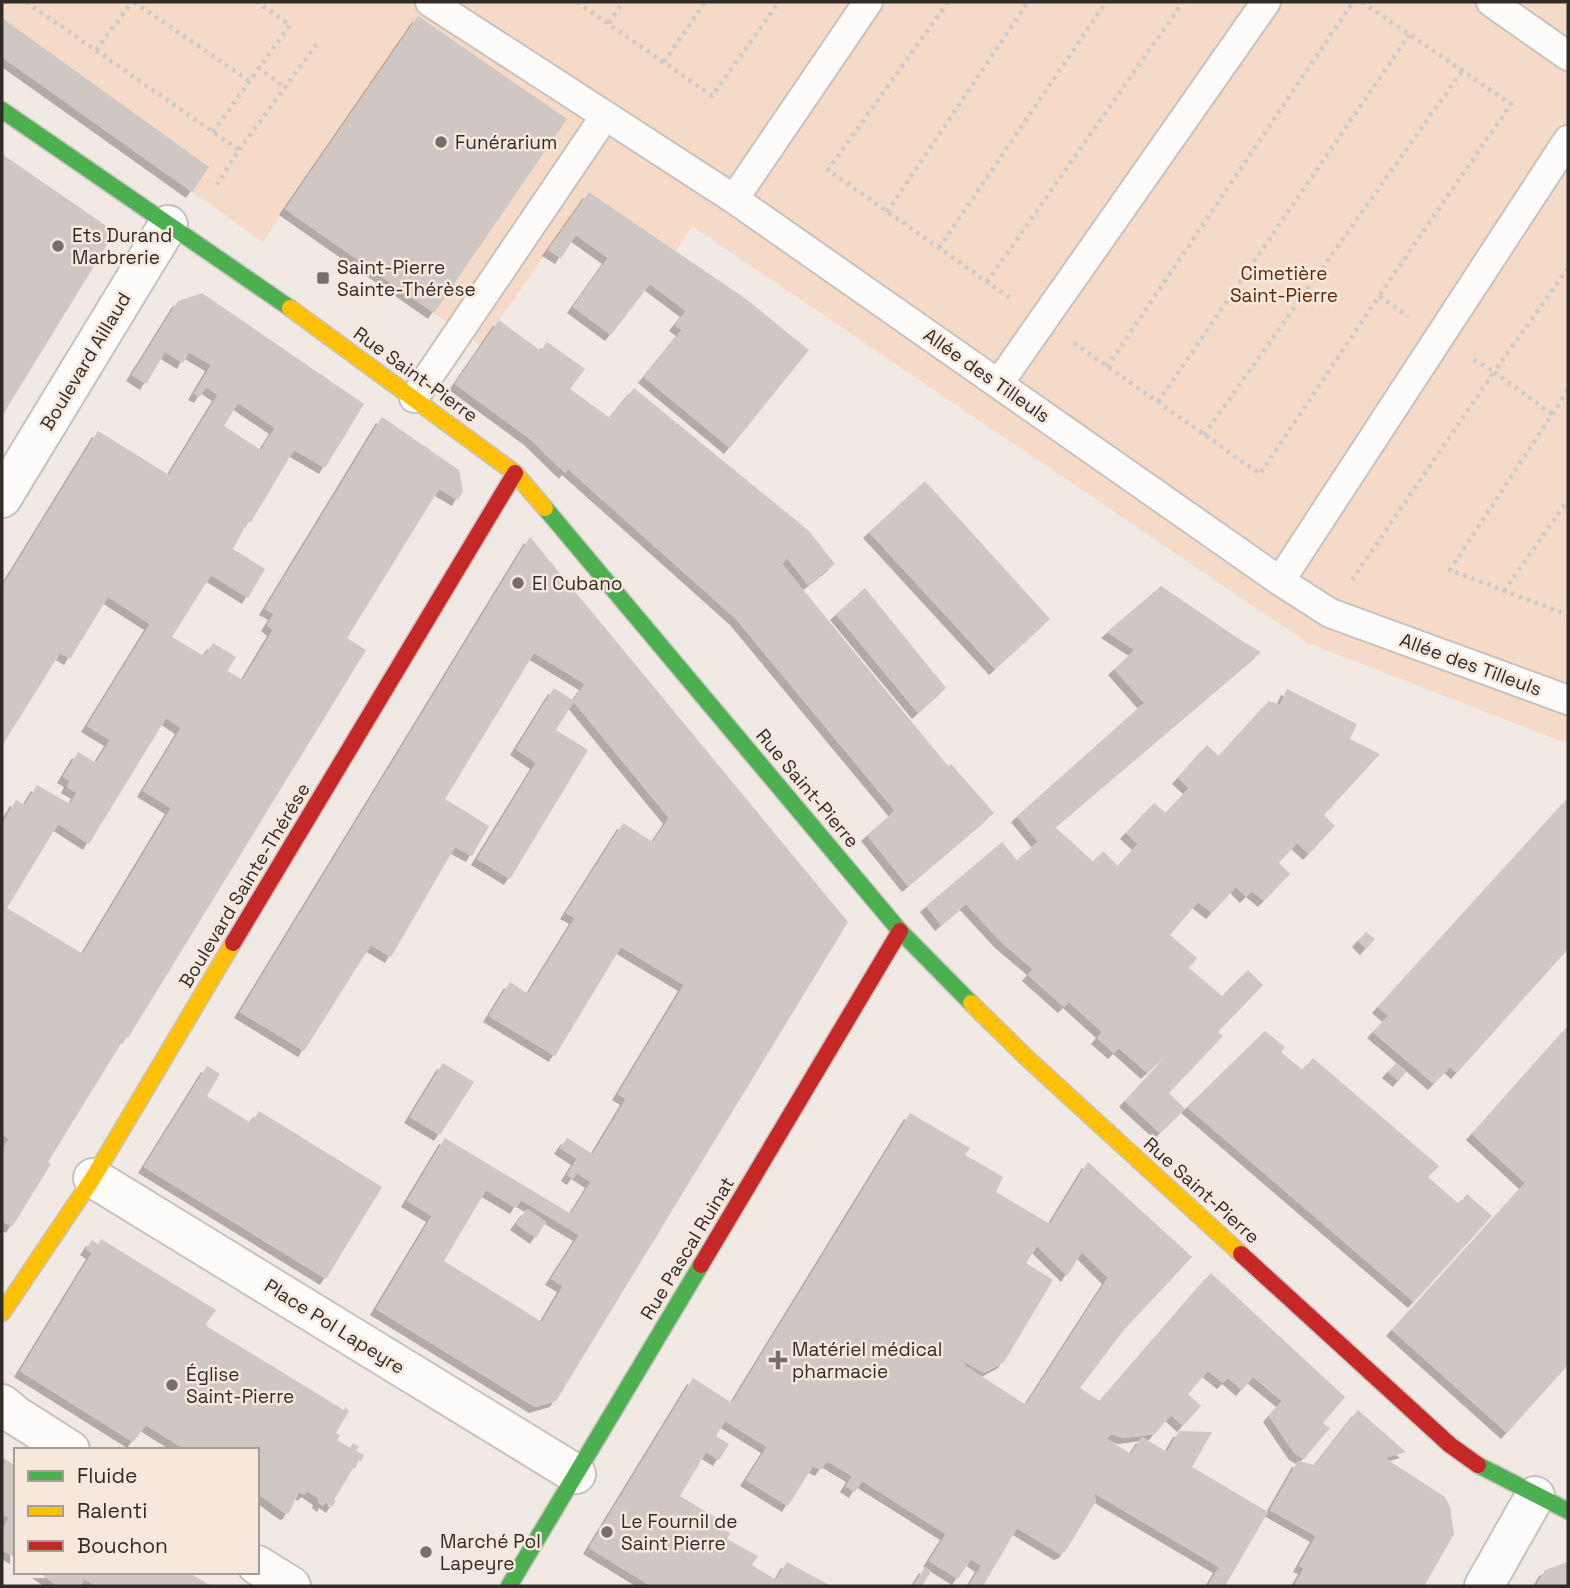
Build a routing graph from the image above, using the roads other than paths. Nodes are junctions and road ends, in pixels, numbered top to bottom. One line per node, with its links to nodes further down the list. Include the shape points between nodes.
1 (430, 2): 7 (lane, Allée des Tilleuls)
2 (867, 2): 9 (lane)
3 (1266, 2): 11 (lane)
4 (1491, 2): 5 (lane)
5 (1568, 56)
6 (2, 110): 10 (main road, Rue Saint-Pierre)
7 (605, 116): 9 (lane, Allée des Tilleuls); 12 (lane)
8 (1568, 140): 15 (lane)
9 (734, 199): 11 (lane, Allée des Tilleuls)
10 (168, 225): 12 (main road, Rue Saint-Pierre); 14 (street, Boulevard Aillaud)
11 (999, 383): 15 (lane, Allée des Tilleuls)
12 (414, 398): 13 (main road, Rue Saint-Pierre)
13 (515, 473): 17 (main road, Rue Saint-Pierre); 18 (main road, Boulevard Sainte-Thérése)
14 (2, 498)
15 (1280, 581): 16 (lane, Allée des Tilleuls, via 1330,613)
16 (1568, 700)
17 (900, 931): 22 (main road, Rue Pascal Ruinat); 23 (main road, Rue Saint-Pierre, via 1028,1059 1450,1445 1486,1470)
18 (93, 1178): 19 (main road, Boulevard Sainte-Thérése); 22 (street, Place Pol Lapeyre)
19 (2, 1314)
20 (2, 1404): 21 (street)
21 (67, 1448)
22 (576, 1474): 25 (main road, Rue Pascal Ruinat)
23 (1552, 1503): 27 (street)
24 (259, 1566): 26 (street)
25 (521, 1582)
26 (291, 1586)
27 (1484, 1586)

